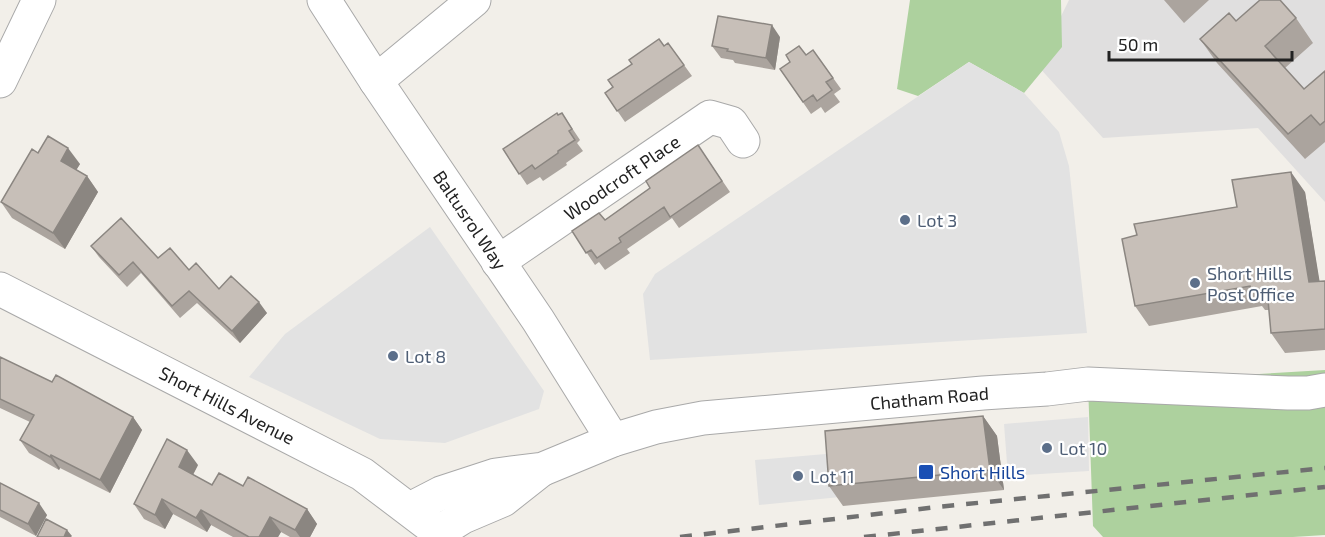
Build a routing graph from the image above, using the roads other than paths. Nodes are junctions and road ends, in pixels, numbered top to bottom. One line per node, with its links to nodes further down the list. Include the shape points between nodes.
1 (39, 0): 4 (street)
2 (324, 0): 5 (street, Baltusrol Way)
3 (474, 0): 5 (street)
4 (0, 81)
5 (375, 81): 7 (street, Baltusrol Way)
6 (743, 141): 7 (street, Woodcroft Place, via 731,123 710,117)
7 (498, 262): 10 (street, Baltusrol Way)
8 (0, 289): 12 (street, Short Hills Avenue, via 363,474)
9 (1325, 390): 10 (street, Chatham Road, via 1288,393 1088,384 704,418)
10 (613, 440): 11 (street, Chatham Road)
11 (543, 469): 12 (street, Chatham Road, via 496,475 441,493); 13 (street, Chatham Road, via 503,500 463,517)
12 (410, 509): 13 (street, Short Hills Avenue)
13 (442, 534)

